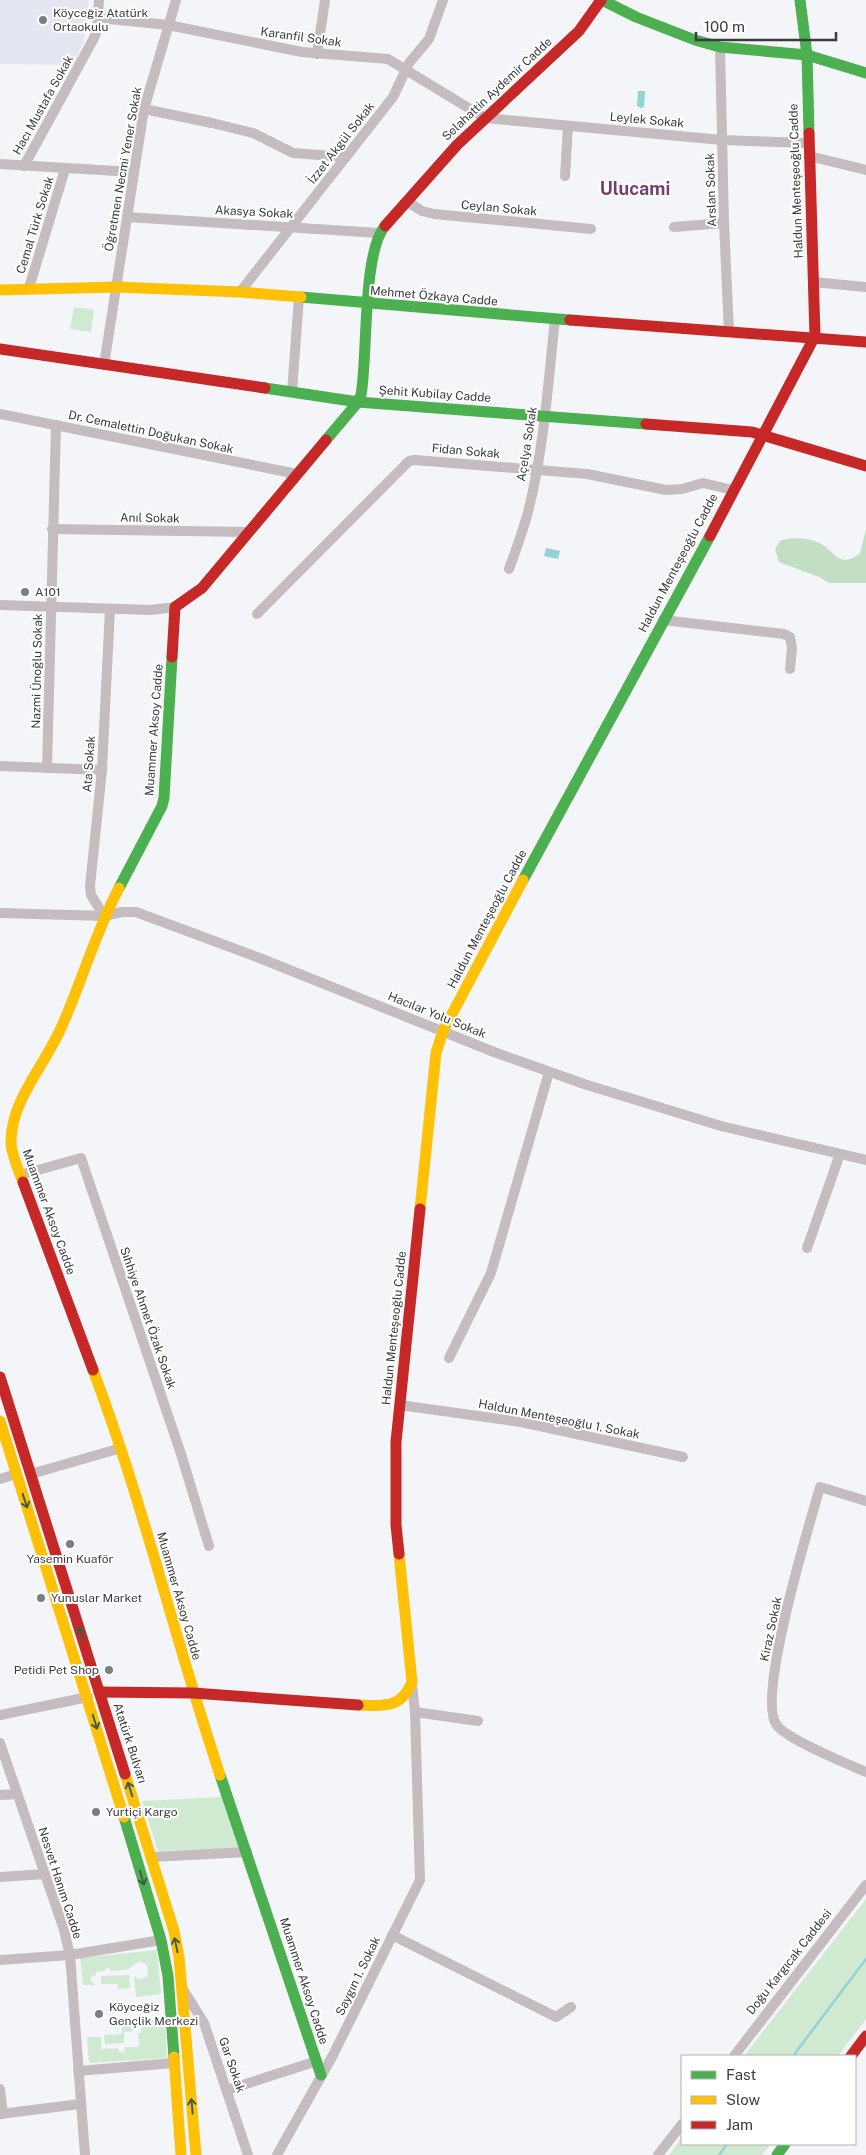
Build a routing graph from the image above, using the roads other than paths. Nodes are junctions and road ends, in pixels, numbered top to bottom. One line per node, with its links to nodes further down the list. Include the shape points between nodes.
1 (99, 0): 7 (street, Hacı Mustafa Sokak)
2 (176, 0): 8 (street, Öğretmen Necmi Yener Sokak)
3 (325, 0): 10 (street)
4 (443, 0): 12 (street, İzzet Akgül Sokak, via 429,39)
5 (601, 0): 9 (street, via 666,30); 15 (street, Selahattin Aydemir Cadde, via 579,31)
6 (800, 0): 11 (street, Haldun Menteşeoğlu Cadde)
7 (98, 18): 8 (street, Karanfil Sokak); 22 (street, Hacı Mustafa Sokak, via 94,38)
8 (168, 25): 10 (street, Karanfil Sokak); 14 (street, Öğretmen Necmi Yener Sokak)
9 (720, 47): 11 (street); 17 (street, Arslan Sokak)
10 (317, 54): 12 (street, Karanfil Sokak, via 381,58)
11 (807, 55): 13 (street); 18 (street, Haldun Menteşeoğlu Cadde)
12 (406, 69): 15 (street, Karanfil Sokak); 20 (street, İzzet Akgül Sokak, via 393,97)
13 (866, 72)
14 (144, 110): 20 (street, via 252,133 293,153); 25 (street, Öğretmen Necmi Yener Sokak)
15 (485, 118): 16 (street, Leylek Sokak); 27 (street, Selahattin Aydemir Cadde, via 456,145)
16 (568, 126): 17 (street, Leylek Sokak); 26 (street)
17 (722, 140): 18 (street, Leylek Sokak); 29 (street, Arslan Sokak)
18 (808, 143): 19 (street, Haldun Menteşeoğlu Cadde)
19 (809, 156): 24 (street); 34 (street, Haldun Menteşeoğlu Cadde)
20 (346, 157): 30 (street, İzzet Akgül Sokak)
21 (0, 164): 22 (street)
22 (24, 166): 23 (street)
23 (65, 169): 25 (street); 37 (street, Cemal Türk Sokak)
24 (866, 170)
25 (133, 172): 28 (street, Öğretmen Necmi Yener Sokak)
26 (565, 176)
27 (408, 202): 32 (street, Ceylan Sokak, via 434,214); 33 (street, Selahattin Aydemir Cadde)
28 (127, 217): 30 (street, Akasya Sokak); 35 (street, Öğretmen Necmi Yener Sokak)
29 (724, 223): 31 (street); 43 (street, Arslan Sokak)
30 (291, 226): 33 (street, Akasya Sokak); 39 (street, İzzet Akgül Sokak)
31 (674, 227)
32 (591, 229)
33 (379, 233): 41 (street)
34 (813, 282): 36 (street); 44 (street, Haldun Menteşeoğlu Cadde)
35 (116, 286): 37 (street, Mehmet Özkaya Cadde); 39 (street, Mehmet Özkaya Cadde); 47 (street, Öğretmen Necmi Yener Sokak)
36 (866, 287)
37 (28, 288): 38 (street, Mehmet Özkaya Cadde)
38 (0, 290)
39 (240, 292): 40 (street, Mehmet Özkaya Cadde)
40 (299, 298): 41 (street, Mehmet Özkaya Cadde); 48 (street)
41 (367, 304): 42 (street, Mehmet Özkaya Cadde); 49 (street, via 362,390)
42 (555, 319): 43 (street, Mehmet Özkaya Cadde); 51 (street, Açelya Sokak)
43 (729, 332): 44 (street, Mehmet Özkaya Cadde)
44 (815, 336): 45 (street, Mehmet Özkaya Cadde); 53 (street, Haldun Menteşeoğlu Cadde)
45 (866, 342)
46 (0, 349): 47 (street, Şehit Kubilay Cadde)
47 (104, 365): 48 (street, Şehit Kubilay Cadde)
48 (292, 392): 49 (street, Şehit Kubilay Cadde)
49 (358, 402): 51 (street, Şehit Kubilay Cadde); 56 (street)
50 (0, 414): 52 (street, Dr. Cemalettin Doğukan Sokak)
51 (545, 416): 53 (street, Şehit Kubilay Cadde, via 740,430); 55 (street, Açelya Sokak)
52 (56, 425): 56 (street, Dr. Cemalettin Doğukan Sokak); 58 (street, Nazmi Ünoğlu Sokak)
53 (764, 435): 54 (street, Şehit Kubilay Cadde); 57 (street, Haldun Menteşeoğlu Cadde)
54 (866, 466)
55 (537, 470): 57 (street, Fidan Sokak, via 602,476 666,490 703,483); 60 (street, Açelya Sokak, via 528,512); 65 (street, Fidan Sokak, via 409,461)
56 (297, 474): 59 (street)
57 (733, 490): 66 (street, Haldun Menteşeoğlu Cadde)
58 (52, 529): 59 (street, Anıl Sokak); 62 (street, Nazmi Ünoğlu Sokak)
59 (247, 532): 63 (street, via 202,588)
60 (509, 570)
61 (0, 606): 62 (street)
62 (51, 607): 64 (street); 69 (street, Nazmi Ünoğlu Sokak)
63 (175, 607): 64 (street); 72 (street, Muammer Aksoy Cadde, via 164,798)
64 (110, 609): 70 (street, Ata Sokak)
65 (257, 614)
66 (663, 620): 67 (street, via 784,634 792,642); 73 (street, Haldun Menteşeoğlu Cadde)
67 (790, 669)
68 (0, 766): 69 (street)
69 (47, 768): 70 (street)
70 (102, 770): 72 (street, Ata Sokak, via 90,886 91,895)
71 (0, 913): 72 (street, Hacılar Yolu Sokak)
72 (104, 916): 73 (street, Hacılar Yolu Sokak, via 136,912); 75 (street, Muammer Aksoy Cadde, via 61,1029 17,1112)
73 (443, 1031): 74 (street, Hacılar Yolu Sokak); 82 (street, Haldun Menteşeoğlu Cadde, via 434,1064)
74 (549, 1072): 76 (street, Hacılar Yolu Sokak, via 721,1126); 80 (street, via 491,1274)
75 (6, 1151): 78 (street, Muammer Aksoy Cadde)
76 (840, 1154): 77 (street, Hacılar Yolu Sokak); 79 (street)
77 (866, 1160)
78 (20, 1175): 84 (street, Muammer Aksoy Cadde); 90 (street, Sıhhiye Ahmet Özak Sokak, via 81,1158)
79 (807, 1248)
80 (449, 1358)
81 (0, 1377): 87 (street, Atatürk Bulvarı)
82 (400, 1405): 85 (street, Haldun Menteşeoğlu 1. Sokak, via 521,1422); 91 (street, Haldun Menteşeoğlu Cadde, via 395,1472 396,1517)
83 (0, 1421): 86 (street)
84 (121, 1448): 87 (street); 93 (street, Muammer Aksoy Cadde)
85 (684, 1457)
86 (16, 1474): 88 (street); 94 (street, one-way to 94)
87 (31, 1474): 92 (street, Atatürk Bulvarı, one-way to 87)
88 (0, 1479)
89 (866, 1501): 99 (street, Kiraz Sokak, via 820,1487 782,1632 770,1706 780,1729)
90 (209, 1546)
91 (412, 1682): 93 (street, via 405,1697 390,1706); 95 (street, Saygın 1. Sokak)
92 (99, 1692): 93 (street); 103 (street, Atatürk Bulvarı, one-way to 92)
93 (193, 1693): 102 (street, Muammer Aksoy Cadde)
94 (88, 1697): 96 (street); 108 (street, one-way to 108)
95 (415, 1712): 97 (street); 107 (street, Saygın 1. Sokak, via 421,1872 417,1887)
96 (0, 1715)
97 (478, 1721)
98 (0, 1743): 100 (street, Nesvet Hanım Cadde)
99 (866, 1772)
100 (18, 1794): 101 (street); 104 (street, Nesvet Hanım Cadde)
101 (0, 1795)
102 (247, 1852): 103 (street); 116 (street, Muammer Aksoy Cadde)
103 (152, 1857): 111 (street, Atatürk Bulvarı, one-way to 103, via 177,1945)
104 (45, 1874): 105 (street); 109 (street, Nesvet Hanım Cadde)
105 (0, 1877)
106 (866, 1885): 114 (street, Doğu Kargıcak Caddesi)
107 (392, 1936): 112 (street, via 556,2017); 119 (street, Saygın 1. Sokak)
108 (161, 1940): 109 (street); 117 (street, via 168,1976)
109 (70, 1955): 110 (street); 118 (street, Nesvet Hanım Cadde)
110 (0, 1960)
111 (182, 1988): 121 (street, Gar Sokak, via 204,2023); 127 (street, Atatürk Bulvarı, one-way to 111)
112 (571, 2007)
113 (866, 2036): 115 (street)
114 (735, 2055)
115 (852, 2055)
116 (317, 2062): 119 (street, Muammer Aksoy Cadde); 121 (street)
117 (174, 2063): 118 (street); 126 (street)
118 (78, 2071): 122 (street, Nesvet Hanım Cadde)
119 (321, 2075): 129 (street, Saygın 1. Sokak)
120 (0, 2089): 123 (street)
121 (227, 2090): 128 (street, Gar Sokak)
122 (80, 2104): 123 (street); 125 (street, Nesvet Hanım Cadde)
123 (2, 2114)
124 (681, 2125): 130 (street)
125 (85, 2155)
126 (181, 2155)
127 (196, 2155)
128 (248, 2155)
129 (277, 2155)
130 (658, 2155)

